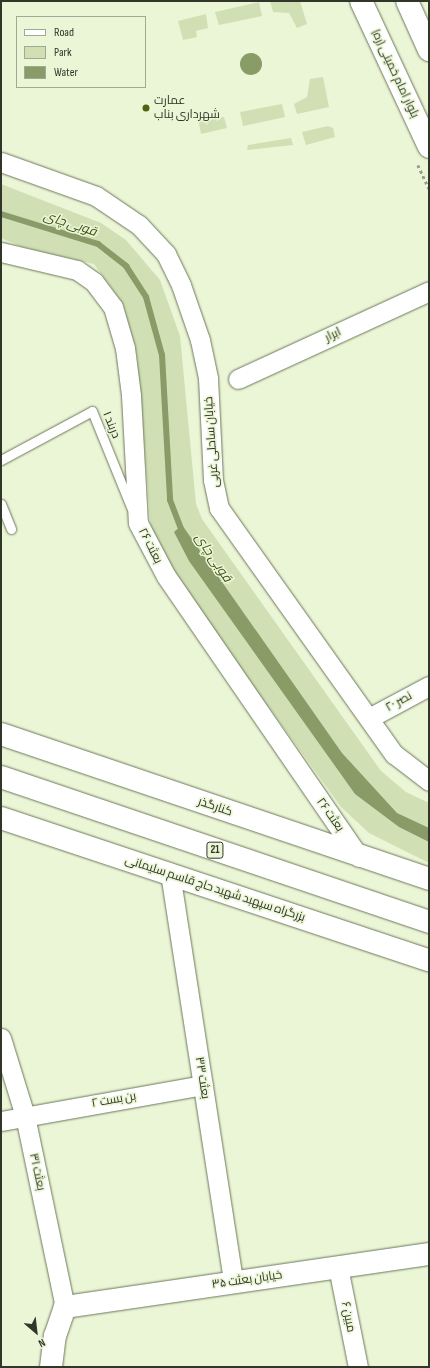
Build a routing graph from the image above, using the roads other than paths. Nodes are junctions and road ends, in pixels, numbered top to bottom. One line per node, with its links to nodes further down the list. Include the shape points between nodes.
1 (361, 1): 4 (main road, بلوار امام خمینی (ره))
2 (407, 1): 3 (main road)
3 (429, 50)
4 (429, 147)
5 (1, 162): 14 (street, خیابان ساحلی غربی, via 96,196 139,226 166,254 182,285 200,340 208,378 213,480 219,508)
6 (4, 255): 11 (street, بعثت ۲۶, via 77,270 94,282 113,307 125,348 131,395)
7 (429, 291): 8 (street, ابرار)
8 (238, 378)
9 (1, 460): 11 (lane, دربند ۱, via 92,411)
10 (1, 504): 12 (lane)
11 (138, 523): 19 (street, بعثت ۲۶, via 166,576)
12 (11, 529)
13 (429, 686): 14 (street, نصر ۲۰)
14 (369, 718): 17 (street, خیابان ساحلی غربی, via 394,754)
15 (1, 734): 19 (main road, کنارگذر)
16 (1, 777): 22 (main road, 21)
17 (429, 781)
18 (1, 818): 20 (main road, بزرگراه سپهبد شهید حاج قاسم سلیمانی)
19 (359, 857): 21 (main road, کنارگذر)
20 (170, 873): 23 (main road, بزرگراه سپهبد شهید حاج قاسم سلیمانی); 25 (street, بعثت ۳۳)
21 (429, 879)
22 (429, 922)
23 (429, 960)
24 (1, 1038): 26 (street, بعثت ۳۱)
25 (203, 1085): 26 (street, بن بست ۲); 30 (street, بعثت ۳۳)
26 (25, 1116): 27 (street, بن بست ۲); 31 (street, بعثت ۳۱)
27 (1, 1120)
28 (429, 1254): 29 (main road, خیابان بعثت ۳۵)
29 (338, 1267): 30 (main road, خیابان بعثت ۳۵); 33 (street, مبین ۶)
30 (233, 1282): 31 (main road, خیابان بعثت ۳۵)
31 (65, 1307): 32 (main road, via 55,1336)
32 (51, 1367)
33 (358, 1367)

